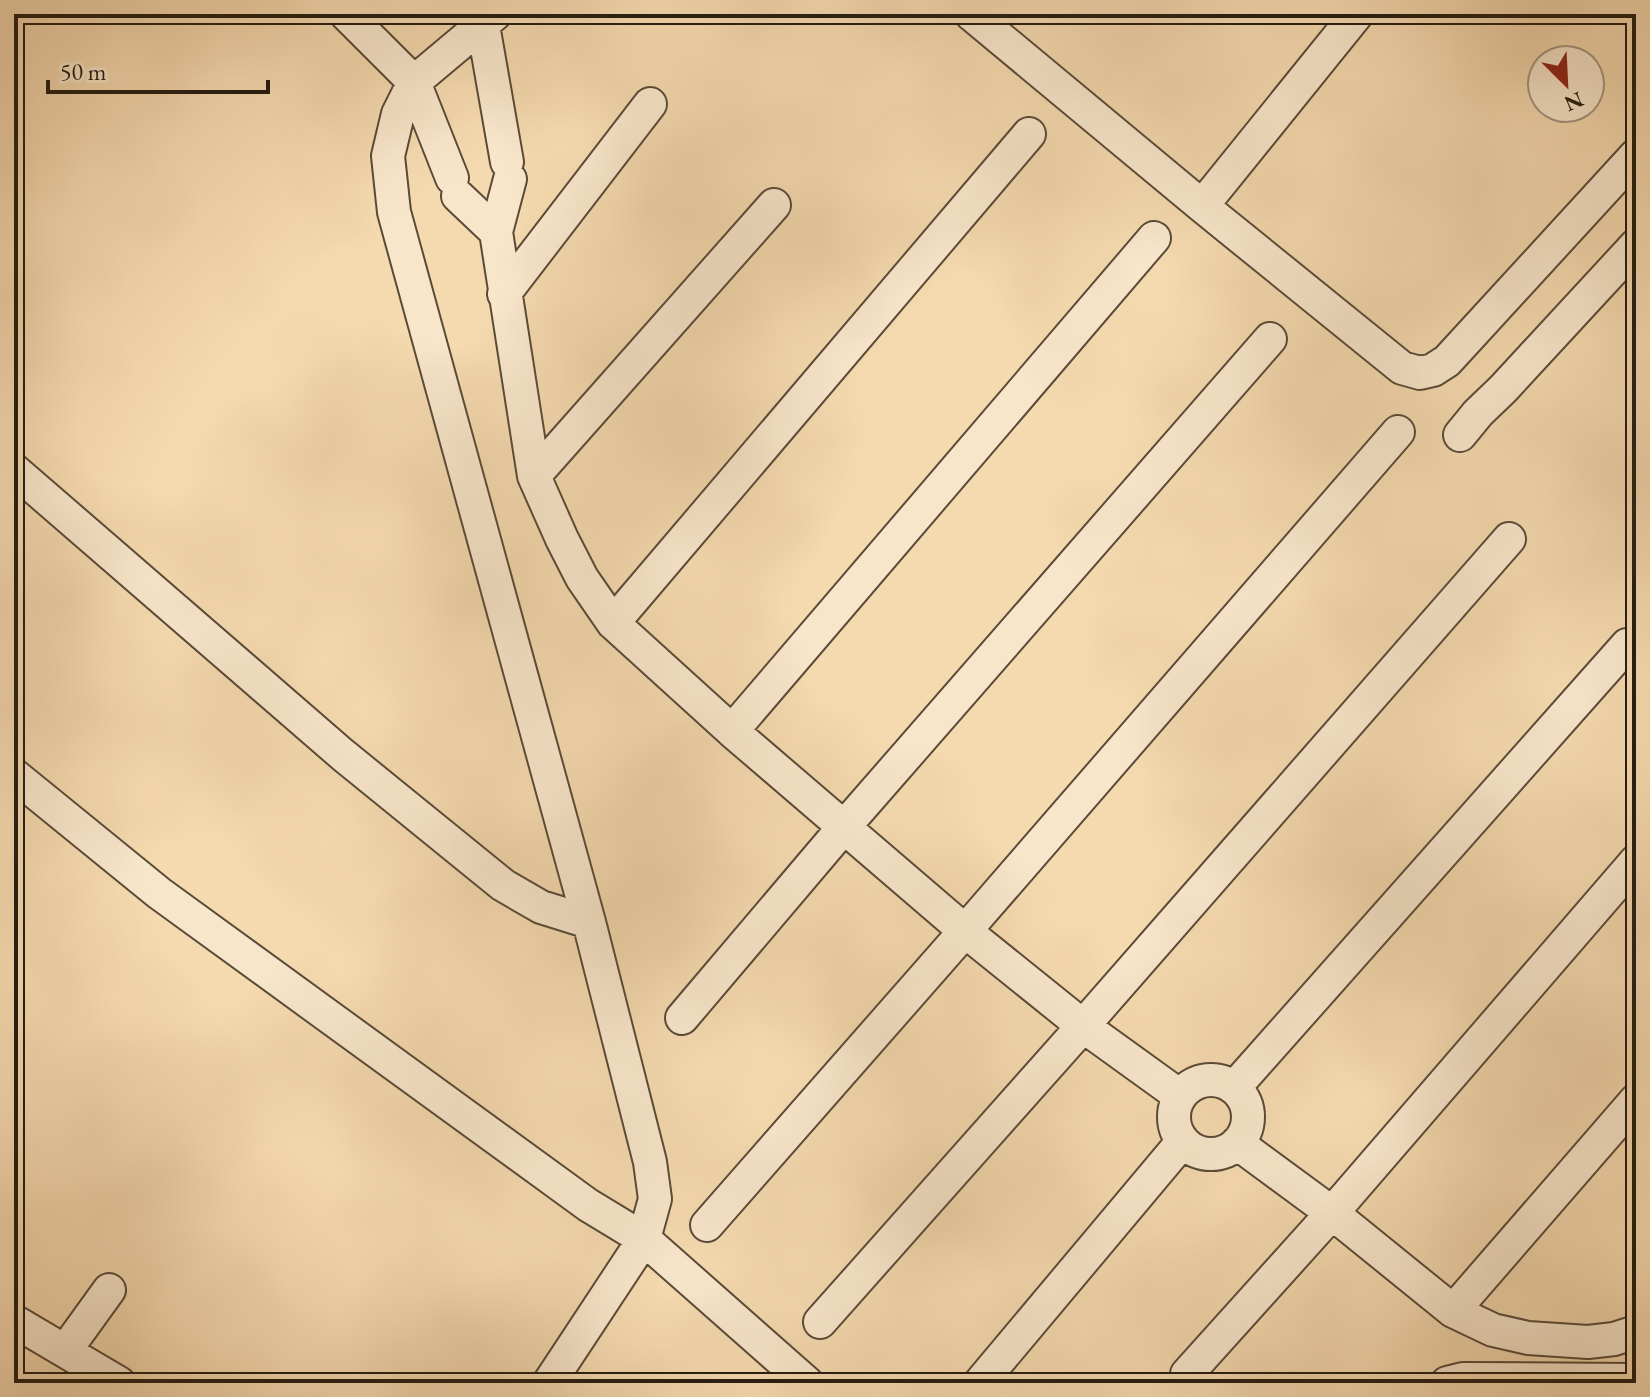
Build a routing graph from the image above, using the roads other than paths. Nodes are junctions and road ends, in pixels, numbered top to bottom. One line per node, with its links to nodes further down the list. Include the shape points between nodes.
1 (346, 14): 5 (street)
2 (1357, 14): 10 (street)
3 (982, 17): 10 (street)
4 (489, 20): 5 (street); 11 (street, via 509,170)
5 (414, 82): 11 (street, via 455,187); 27 (street, via 398,114 388,156 394,212)
6 (650, 104): 14 (street)
7 (1029, 134): 21 (street)
8 (1636, 155): 10 (street, via 1447,361 1420,373 1402,368)
9 (774, 205): 19 (street)
10 (1202, 206)
11 (496, 232): 14 (street)
12 (1154, 238): 23 (street)
13 (1636, 245): 17 (street)
14 (504, 294): 19 (street)
15 (1270, 339): 25 (street)
16 (1398, 432): 28 (street)
17 (1460, 435)
18 (14, 470): 27 (street, via 343,755 503,885 541,907)
19 (534, 476): 21 (street, via 582,578)
20 (1509, 539): 30 (street)
21 (613, 623): 23 (street)
22 (1627, 645): 31 (street)
23 (732, 731): 25 (street)
24 (14, 775): 38 (street, via 159,893 588,1205)
25 (844, 827): 28 (street); 29 (street)
26 (1636, 861): 36 (street)
27 (589, 922): 38 (street, via 650,1162 655,1199)
28 (965, 931): 30 (street); 37 (street)
29 (682, 1018)
30 (1083, 1026): 32 (street); 42 (street)
31 (1234, 1088): 32 (street, via 1199,1081); 35 (street, via 1243,1097 1248,1121)
32 (1180, 1096): 34 (street, via 1173,1119)
33 (1636, 1100): 40 (street)
34 (1183, 1141): 35 (street, via 1192,1149 1216,1154); 50 (street)
35 (1237, 1143): 36 (street)
36 (1332, 1213): 40 (street); 45 (street)
37 (707, 1225)
38 (644, 1239): 48 (street); 49 (street)
39 (109, 1290): 44 (street)
40 (1453, 1311): 43 (street, via 1493,1330 1528,1338 1588,1342)
41 (14, 1321): 44 (street)
42 (820, 1322)
43 (1636, 1332)
44 (65, 1351): 47 (street)
45 (1187, 1374)
46 (1636, 1380): 51 (street)
47 (119, 1383)
48 (549, 1383)
49 (807, 1383)
50 (980, 1383)
51 (1447, 1383)

